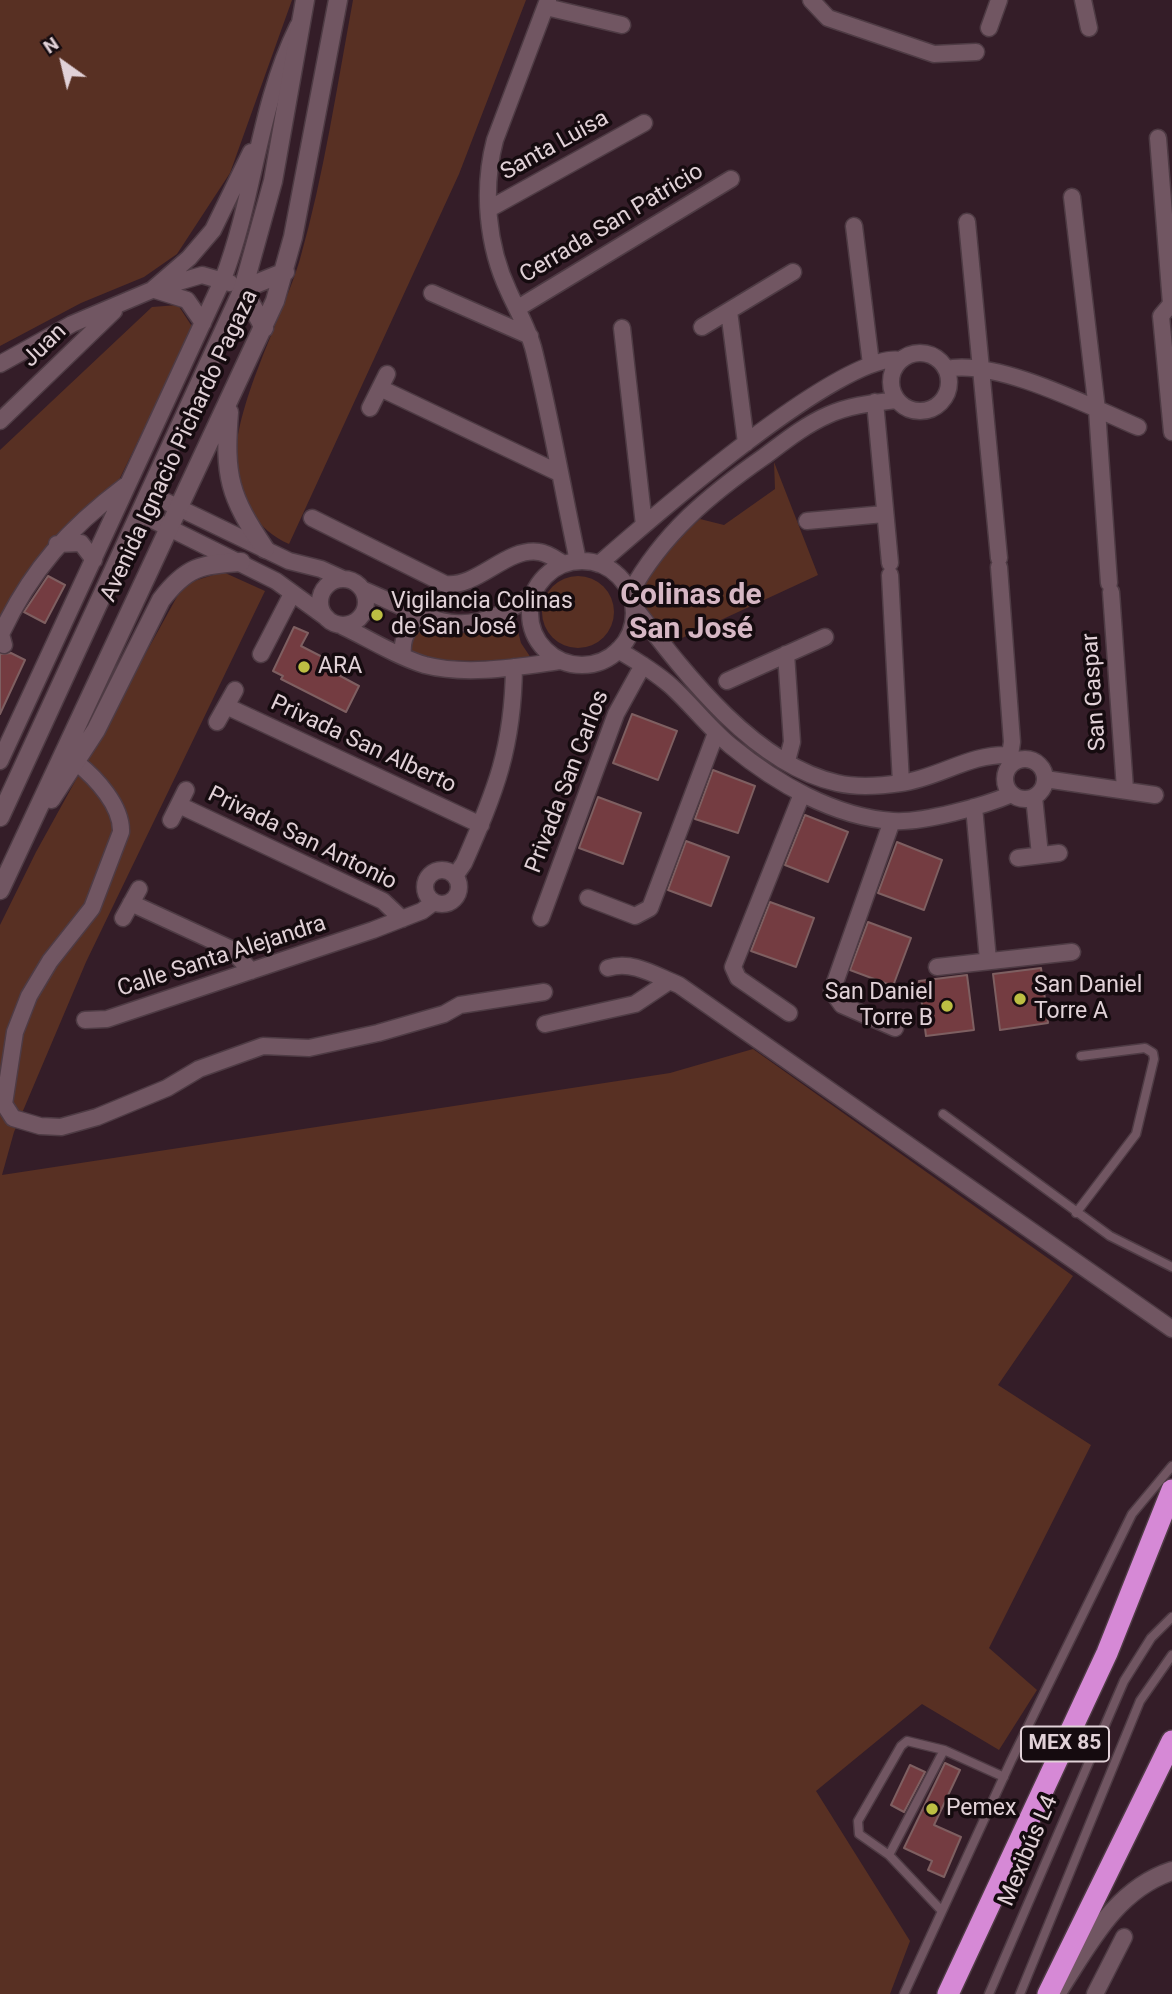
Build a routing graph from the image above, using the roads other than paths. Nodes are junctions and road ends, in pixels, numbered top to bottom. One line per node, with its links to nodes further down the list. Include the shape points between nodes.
1 (338, 0): 21 (main road, Avenida Ignacio Pichardo Pagaza)
2 (811, 0): 11 (street, via 828,19 934,54)
3 (999, 0): 9 (street)
4 (1083, 0): 10 (street)
5 (547, 3): 6 (street); 18 (street, via 495,140)
6 (574, 6): 8 (street)
7 (304, 9): 14 (street, Avenida Ignacio Pichardo Pagaza, via 272,86); 24 (main road, Avenida Ignacio Pichardo Pagaza, via 273,181)
8 (622, 25)
9 (989, 28)
10 (1089, 28)
11 (976, 52)
12 (644, 123): 18 (street, Santa Luisa)
13 (1158, 138): 16 (street)
14 (258, 141): 23 (street, Avenida Ignacio Pichardo Pagaza, via 244,216); 25 (street, via 213,230)
15 (731, 179): 29 (street, Cerrada San Patricio)
16 (1167, 195): 28 (street)
17 (1072, 197): 45 (street, San Gaspar)
18 (489, 209): 29 (street, via 498,262)
19 (967, 222): 40 (street)
20 (853, 226): 38 (street)
21 (285, 272): 24 (main road); 33 (main road, Avenida Ignacio Pichardo Pagaza)
22 (793, 272): 30 (street)
23 (223, 279): 24 (street); 25 (street, via 194,276); 31 (street, Avenida Ignacio Pichardo Pagaza)
24 (243, 289): 33 (main road); 52 (main road, Avenida Ignacio Pichardo Pagaza)
25 (150, 291): 27 (street); 31 (street, via 187,300)
26 (432, 293): 35 (street)
27 (122, 303): 37 (street, via 72,324); 46 (street, Juan)
28 (1172, 304): 48 (street, via 1161,316)
29 (517, 308): 35 (street)
30 (729, 311): 32 (street); 49 (street)
31 (203, 323): 51 (street, Avenida Ignacio Pichardo Pagaza)
32 (702, 327)
33 (264, 328): 41 (main road, Avenida Ignacio Pichardo Pagaza)
34 (622, 328): 58 (street)
35 (530, 336): 50 (street)
36 (900, 360): 38 (street); 39 (street, via 921,352 936,357); 42 (street, via 890,380)
37 (0, 364)
38 (871, 364): 49 (street)
39 (946, 369): 40 (street); 42 (street, via 946,396 931,409 912,410)
40 (982, 369): 45 (street); 89 (street)
41 (230, 400): 53 (main road, Avenida Ignacio Pichardo Pagaza); 61 (main road, via 229,482)
42 (897, 400): 43 (street)
43 (875, 402): 55 (street); 70 (street, via 816,422 723,485 663,541)
44 (370, 408): 50 (street, via 383,381)
45 (1097, 410): 47 (street); 96 (street, San Gaspar)
46 (0, 421)
47 (1138, 427)
48 (1172, 432)
49 (746, 443): 58 (street)
50 (559, 473): 64 (street)
51 (128, 484): 60 (street); 62 (street, Avenida Ignacio Pichardo Pagaza)
52 (150, 494): 53 (street); 54 (main road, Avenida Ignacio Pichardo Pagaza)
53 (179, 508): 59 (main road, Avenida Ignacio Pichardo Pagaza); 61 (street)
54 (141, 514): 59 (street); 102 (main road, Avenida Ignacio Pichardo Pagaza)
55 (884, 514): 57 (street); 94 (street)
56 (312, 518): 64 (street, via 445,584 460,583 527,553 539,552)
57 (807, 521)
58 (644, 525): 65 (street)
59 (169, 528): 63 (street); 107 (main road, Avenida Ignacio Pichardo Pagaza)
60 (57, 544): 62 (street, via 81,543); 74 (street, via 15,604 1,634)
61 (265, 550): 66 (street)
62 (94, 560): 90 (street, Avenida Ignacio Pichardo Pagaza)
63 (241, 562): 68 (street); 92 (main road, via 210,563 184,573 175,582 161,600)
64 (571, 563): 65 (street); 69 (street, via 551,571)
65 (599, 564): 70 (street, via 621,579)
66 (343, 579): 67 (street); 72 (street, via 327,585 321,593 321,611)
67 (364, 590): 71 (street); 72 (street, via 363,614 357,621)
68 (292, 594): 72 (street); 76 (street)
69 (533, 594): 71 (street, via 486,622 451,624); 79 (street, via 531,625 547,652)
70 (632, 600): 75 (street, via 631,631); 84 (street)
71 (429, 617): 78 (street, via 408,631)
72 (334, 622): 78 (street)
73 (825, 637): 77 (street)
74 (4, 645)
75 (618, 650): 79 (street, via 606,660 590,664); 80 (street)
76 (261, 654)
77 (786, 654): 82 (street); 91 (street, via 792,742)
78 (403, 655): 81 (street, via 435,667)
79 (560, 661): 81 (street)
80 (643, 665): 85 (street); 116 (street, Privada San Carlos, via 616,714)
81 (514, 667): 106 (street, via 510,736)
82 (727, 681)
83 (235, 690): 86 (street)
84 (701, 690): 85 (street); 91 (street, via 744,732)
85 (687, 702): 88 (street)
86 (226, 706): 87 (street); 106 (street, Privada San Alberto)
87 (217, 722)
88 (716, 733): 97 (street); 113 (street, via 650,908 635,916)
89 (1013, 758): 93 (street, via 1035,762); 94 (street, via 984,756); 98 (street, via 1005,776)
90 (0, 761)
91 (787, 761): 95 (street, via 837,783)
92 (77, 763): 107 (main road); 124 (street, via 108,797 121,832 92,908 50,961 15,1032 5,1104 13,1118 61,1127 97,1117 167,1088 199,1069 263,1046 309,1048 404,1026 460,1005)
93 (1045, 779): 96 (street); 100 (street)
94 (901, 783): 95 (street)
95 (875, 785): 103 (street)
96 (1125, 789): 99 (street)
97 (802, 794): 103 (street); 125 (street, via 733,967 738,978)
98 (1012, 794): 100 (street, via 1022,799); 101 (street)
99 (1155, 795)
100 (1034, 797): 109 (street)
101 (974, 807): 105 (street); 119 (street)
102 (0, 817)
103 (874, 817): 105 (street)
104 (171, 820): 117 (street, Privada San Antonio, via 183,797 383,901)
105 (892, 821): 128 (street, via 832,991 842,1005)
106 (481, 825): 111 (street)
107 (27, 833): 112 (main road, Avenida Ignacio Pichardo Pagaza)
108 (1059, 853): 109 (street)
109 (1040, 855): 110 (street)
110 (1018, 858)
111 (455, 876): 114 (street, via 457,895 449,902); 114 (street, via 445,870 428,876 426,894)
112 (0, 890)
113 (588, 898)
114 (434, 902): 117 (street, Calle Santa Alejandra)
115 (131, 903): 122 (street, via 230,949)
116 (541, 918)
117 (401, 919): 122 (street, Calle Santa Alejandra)
118 (1072, 952): 119 (street)
119 (988, 960): 120 (street)
120 (937, 967)
121 (608, 968): 123 (street, via 636,967)
122 (251, 971): 126 (street, Calle Santa Alejandra, via 107,1019)
123 (668, 982): 127 (street, via 635,1004); 135 (street, via 679,985)
124 (544, 992)
125 (789, 1013)
126 (85, 1020)
127 (545, 1024)
128 (895, 1028)
129 (1082, 1056): 131 (lane, via 1145,1048 1153,1052 1154,1059 1136,1134)
130 (943, 1114): 131 (lane)
131 (1076, 1213): 132 (lane)
132 (1155, 1258): 133 (lane); 134 (lane)
133 (1172, 1259)
134 (1172, 1267)
135 (1172, 1329)
136 (1172, 1466): 142 (lane, via 1132,1514)
137 (1172, 1490): 148 (highway, MEX 85, via 1107,1653)
138 (1172, 1617): 149 (lane, Mexibús L4, via 1151,1638 1124,1681)
139 (1172, 1655): 150 (lane, Mexibús L4, via 1140,1701)
140 (1172, 1741): 151 (highway)
141 (944, 1750): 142 (lane); 143 (lane); 143 (lane, via 916,1740 904,1743 858,1821 859,1834)
142 (1004, 1777): 145 (lane)
143 (889, 1855): 145 (lane)
144 (1172, 1871): 152 (main road, via 1120,1902)
145 (941, 1910): 147 (lane)
146 (1124, 1937): 153 (street)
147 (904, 1994)
148 (948, 1994)
149 (989, 1994)
150 (1020, 1994)
151 (1048, 1994)
152 (1056, 1994)
153 (1095, 1994)

